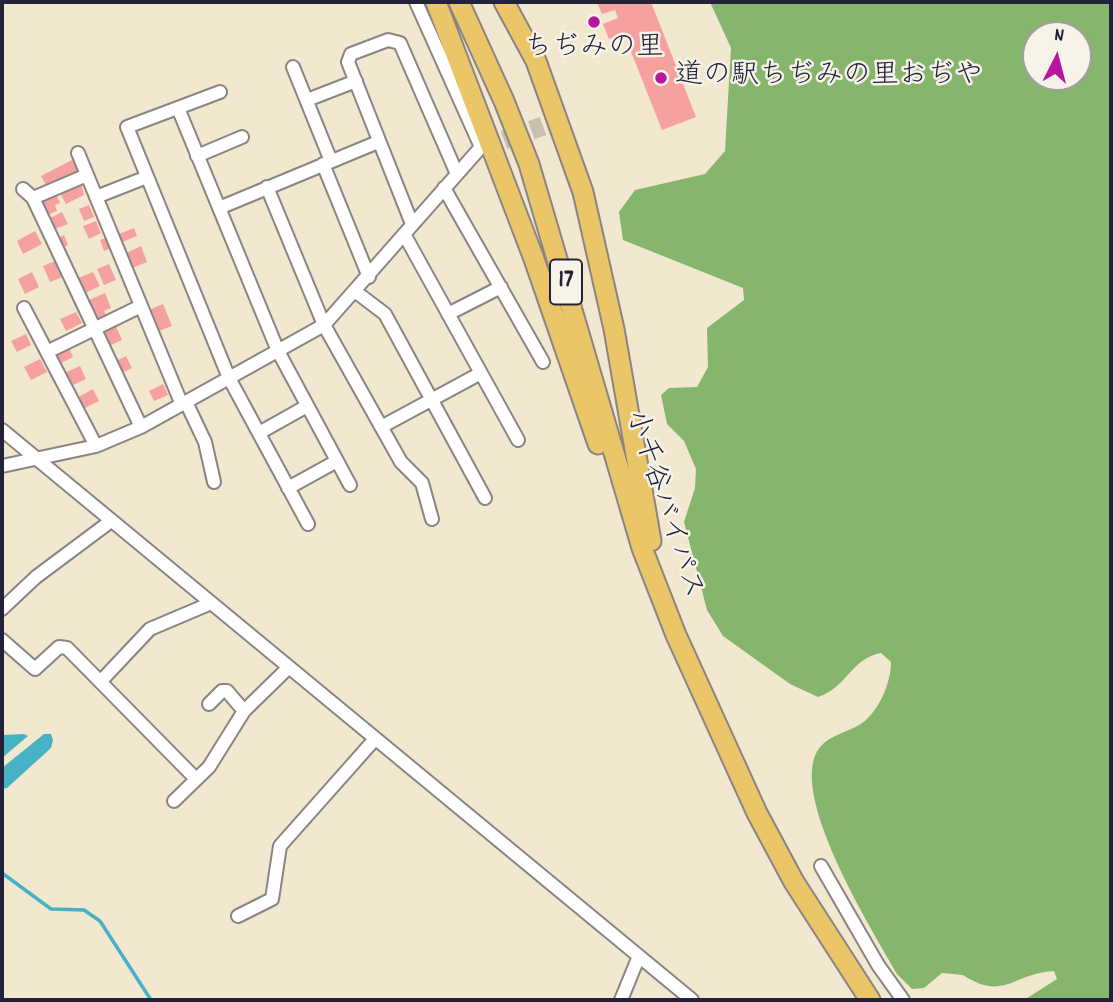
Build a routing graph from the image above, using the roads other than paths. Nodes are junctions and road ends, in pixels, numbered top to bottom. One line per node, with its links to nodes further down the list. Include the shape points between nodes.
1 (416, 2): 12 (street)
2 (436, 2): 12 (highway)
3 (459, 2): 56 (highway, 小千谷バイパス / 17, via 529,163)
4 (504, 2): 57 (highway, via 536,61 551,124 583,192 614,329 651,539)
5 (293, 67): 8 (street)
6 (356, 81): 8 (street); 11 (street); 16 (street, via 348,62 351,54 388,40 400,43)
7 (220, 92): 9 (street)
8 (307, 100): 15 (street)
9 (178, 108): 14 (street); 18 (street, via 127,127)
10 (242, 137): 14 (street)
11 (378, 142): 15 (street); 23 (street)
12 (491, 144): 16 (street); 56 (highway, via 607,474)
13 (78, 153): 17 (street)
14 (197, 156): 22 (street)
15 (327, 163): 19 (street); 24 (street)
16 (457, 174): 20 (street)
17 (87, 175): 21 (street); 31 (street, via 28,194)
18 (147, 177): 21 (street); 36 (street)
19 (267, 187): 22 (street); 30 (street)
20 (444, 188): 23 (street); 25 (street)
21 (96, 197): 27 (street)
22 (219, 208): 32 (street)
23 (408, 229): 24 (street); 29 (street)
24 (369, 277): 26 (street)
25 (500, 287): 29 (street); 34 (street)
26 (356, 292): 30 (street); 37 (street, via 385,314)
27 (141, 306): 31 (street); 38 (street)
28 (24, 308): 33 (street)
29 (449, 314): 35 (street)
30 (324, 326): 32 (street); 41 (street)
31 (94, 330): 33 (street); 40 (street)
32 (278, 351): 36 (street); 39 (street)
33 (47, 352): 45 (street)
34 (543, 362)
35 (481, 373): 37 (street); 44 (street)
36 (229, 378): 38 (street); 43 (street)
37 (432, 400): 41 (street); 52 (street)
38 (184, 403): 40 (street); 49 (street, via 205,442)
39 (307, 406): 43 (street); 47 (street)
40 (141, 427): 45 (street)
41 (381, 427): 53 (street, via 401,463 422,483)
42 (2, 430): 46 (street)
43 (259, 433): 51 (street)
44 (518, 440)
45 (96, 446): 46 (street)
46 (36, 459): 48 (street); 54 (street)
47 (337, 461): 50 (street); 51 (street)
48 (2, 466)
49 (214, 482)
50 (350, 485)
51 (288, 488): 55 (street)
52 (485, 498)
53 (432, 519)
54 (111, 521): 58 (street); 59 (street, via 36,577)
55 (308, 524)
56 (642, 548): 57 (highway, 小千谷バイパス / 17)
57 (651, 571): 73 (highway, 小千谷バイパス / 17, via 757,813 794,882)
58 (209, 604): 61 (street); 62 (street, via 150,629)
59 (2, 609)
60 (2, 640): 62 (street, via 35,669 59,647 67,648)
61 (287, 669): 64 (street); 65 (street)
62 (101, 681): 66 (street)
63 (209, 704): 64 (street, via 227,691)
64 (244, 711): 66 (street, via 217,756)
65 (375, 739): 69 (street, via 280,846 272,900); 70 (street)
66 (196, 779): 67 (street)
67 (174, 801)
68 (821, 866): 74 (street)
69 (237, 916)
70 (639, 956): 71 (street); 72 (street)
71 (621, 1000)
72 (692, 1000)
73 (870, 1000)
74 (903, 1000)

